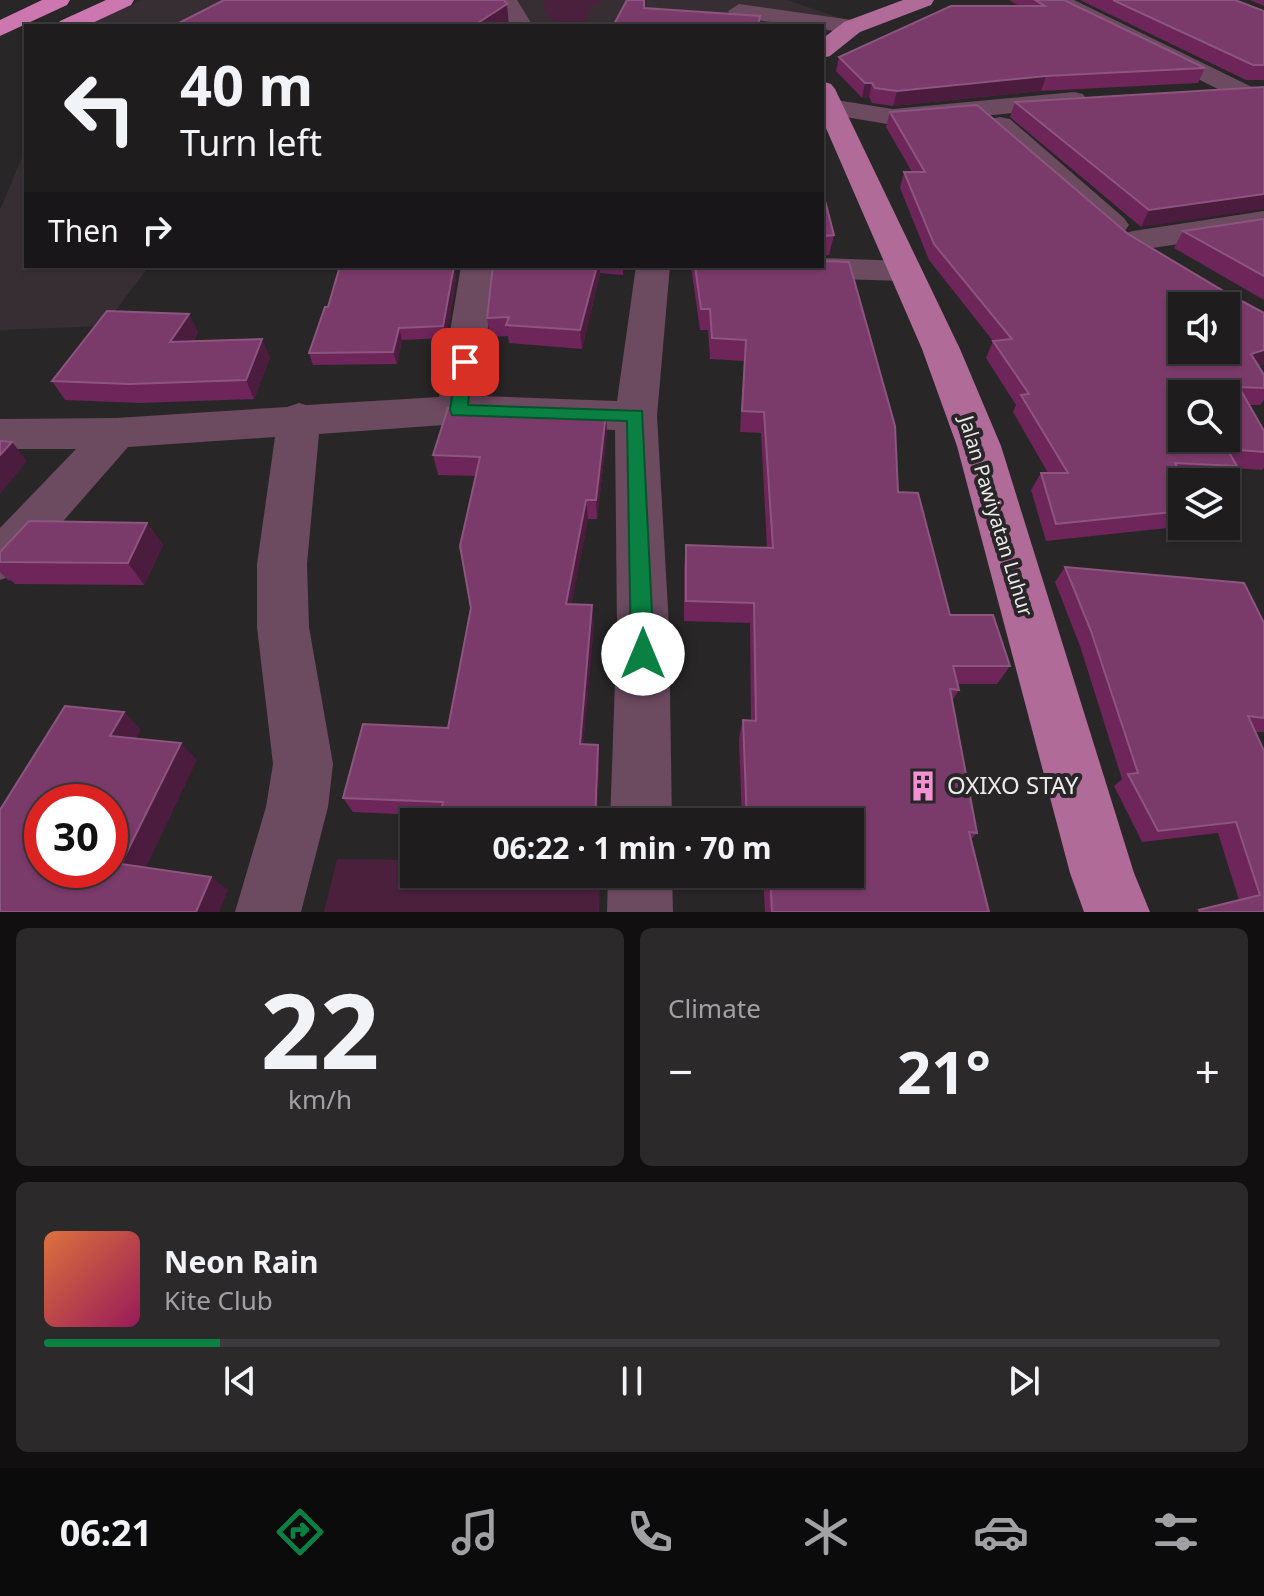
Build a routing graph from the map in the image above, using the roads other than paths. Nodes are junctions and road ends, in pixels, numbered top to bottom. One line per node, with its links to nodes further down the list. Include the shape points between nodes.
1 (13, 0): 8 (highway)
2 (59, 0): 14 (highway)
3 (123, 0): 10 (highway)
4 (506, 0): 11 (street)
5 (923, 0): 13 (main road)
6 (1057, 0): 16 (street)
7 (717, 4): 9 (street)
8 (0, 6)
9 (739, 11): 12 (street); 13 (street)
10 (72, 24)
11 (521, 24)
12 (768, 24)
13 (852, 27): 15 (main road)
14 (0, 29)
15 (824, 49)
16 (1253, 91): 17 (street)
17 (1197, 94)
18 (1095, 99): 19 (street)
19 (978, 107): 21 (street); 23 (street)
20 (833, 113): 21 (street); 21 (street); 28 (main road, Jalan Pawiyatan Luhur)
21 (893, 117)
22 (1264, 221): 23 (street)
23 (1133, 241): 24 (street)
24 (1174, 267)
25 (478, 268): 29 (street)
26 (653, 268): 30 (street)
27 (803, 268): 28 (street)
28 (904, 271): 39 (main road, Jalan Pawiyatan Luhur, via 979,446 1029,629)
29 (458, 410): 30 (street); 31 (street)
30 (636, 416): 35 (street, via 643,626)
31 (299, 418): 32 (street); 37 (street, via 282,564 283,627 303,764 297,807)
32 (116, 433): 33 (street); 34 (street)
33 (0, 434)
34 (0, 560)
35 (641, 808)
36 (640, 888): 38 (street)
37 (268, 912)
38 (640, 912)
39 (1117, 912)

